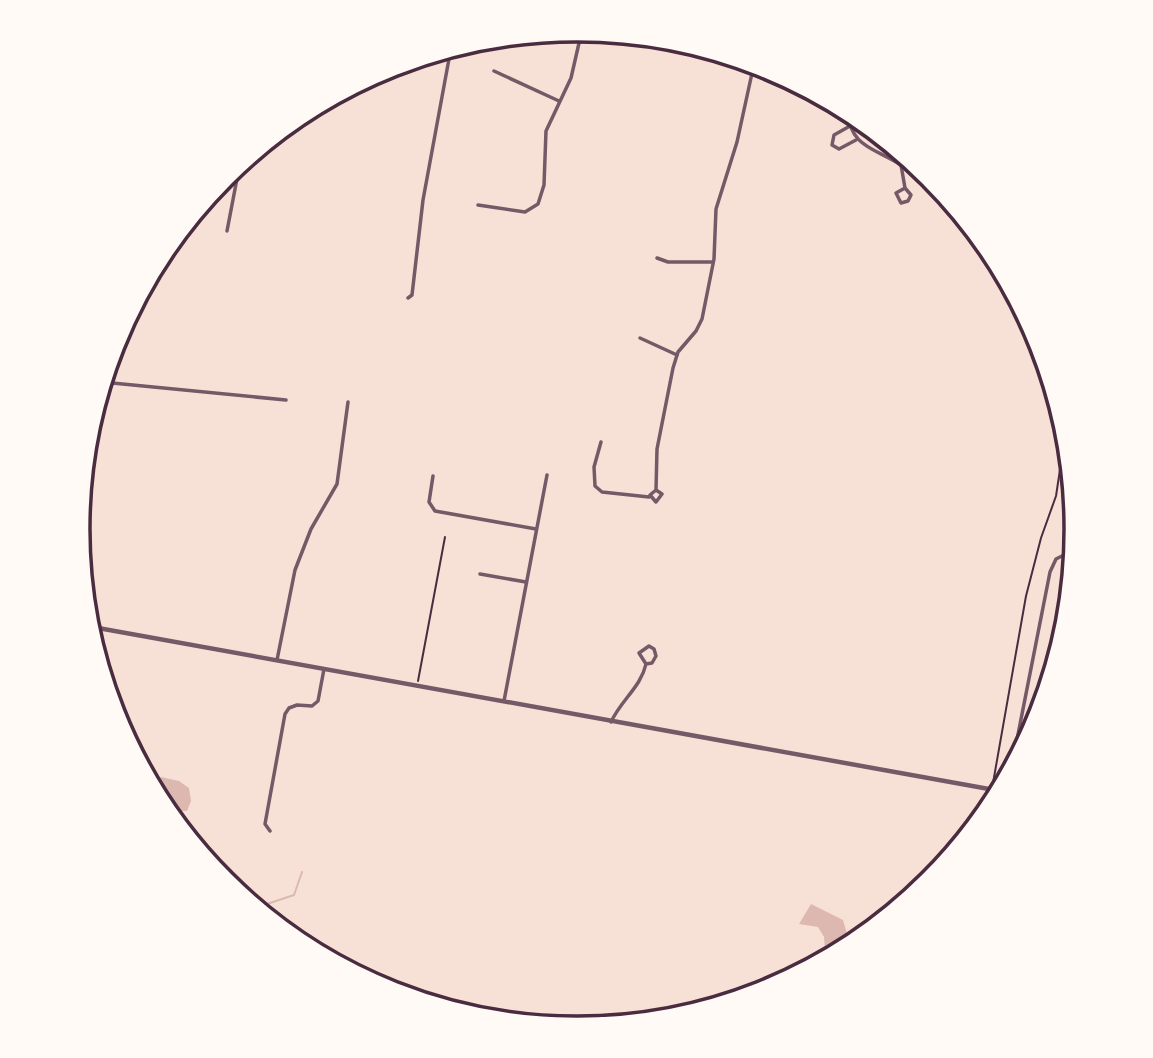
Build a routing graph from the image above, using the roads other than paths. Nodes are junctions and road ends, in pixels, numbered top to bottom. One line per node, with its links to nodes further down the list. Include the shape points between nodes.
1 (579, 42): 5 (street)
2 (449, 59): 16 (street)
3 (494, 71): 5 (street)
4 (752, 75): 15 (street, via 716,209)
5 (560, 101): 12 (street, via 546,131 542,196 532,210)
6 (850, 126): 7 (street); 7 (street, via 834,135 832,145 839,149)
7 (857, 140): 8 (street)
8 (896, 161)
9 (901, 166): 11 (street)
10 (237, 181): 13 (street)
11 (905, 188): 11 (street, via 896,193 901,203 911,197)
12 (478, 205)
13 (227, 231)
14 (657, 258): 15 (street)
15 (714, 262): 18 (street, via 702,319)
16 (408, 298)
17 (640, 338): 18 (street)
18 (677, 355): 25 (street, via 657,449)
19 (112, 383): 20 (street)
20 (286, 400)
21 (348, 402): 32 (street, via 335,493 311,529 295,570)
22 (601, 442): 26 (street, via 594,467 595,486 602,492)
23 (547, 475): 27 (street)
24 (433, 477): 27 (street, via 429,502 435,512)
25 (656, 490): 26 (street); 26 (street, via 662,498 654,502)
26 (650, 497)
27 (536, 529): 30 (street)
28 (1062, 554): 37 (street, via 1050,570)
29 (480, 574): 30 (street)
30 (526, 582): 35 (street)
31 (100, 628): 32 (street)
32 (277, 660): 34 (street)
33 (646, 664): 33 (street, via 656,656 649,646 639,653); 36 (street, via 640,682)
34 (324, 669): 35 (street); 39 (street, via 318,701 289,708 285,714 265,824)
35 (504, 701): 36 (street)
36 (611, 722): 38 (street)
37 (1020, 728)
38 (988, 789)
39 (270, 831)

